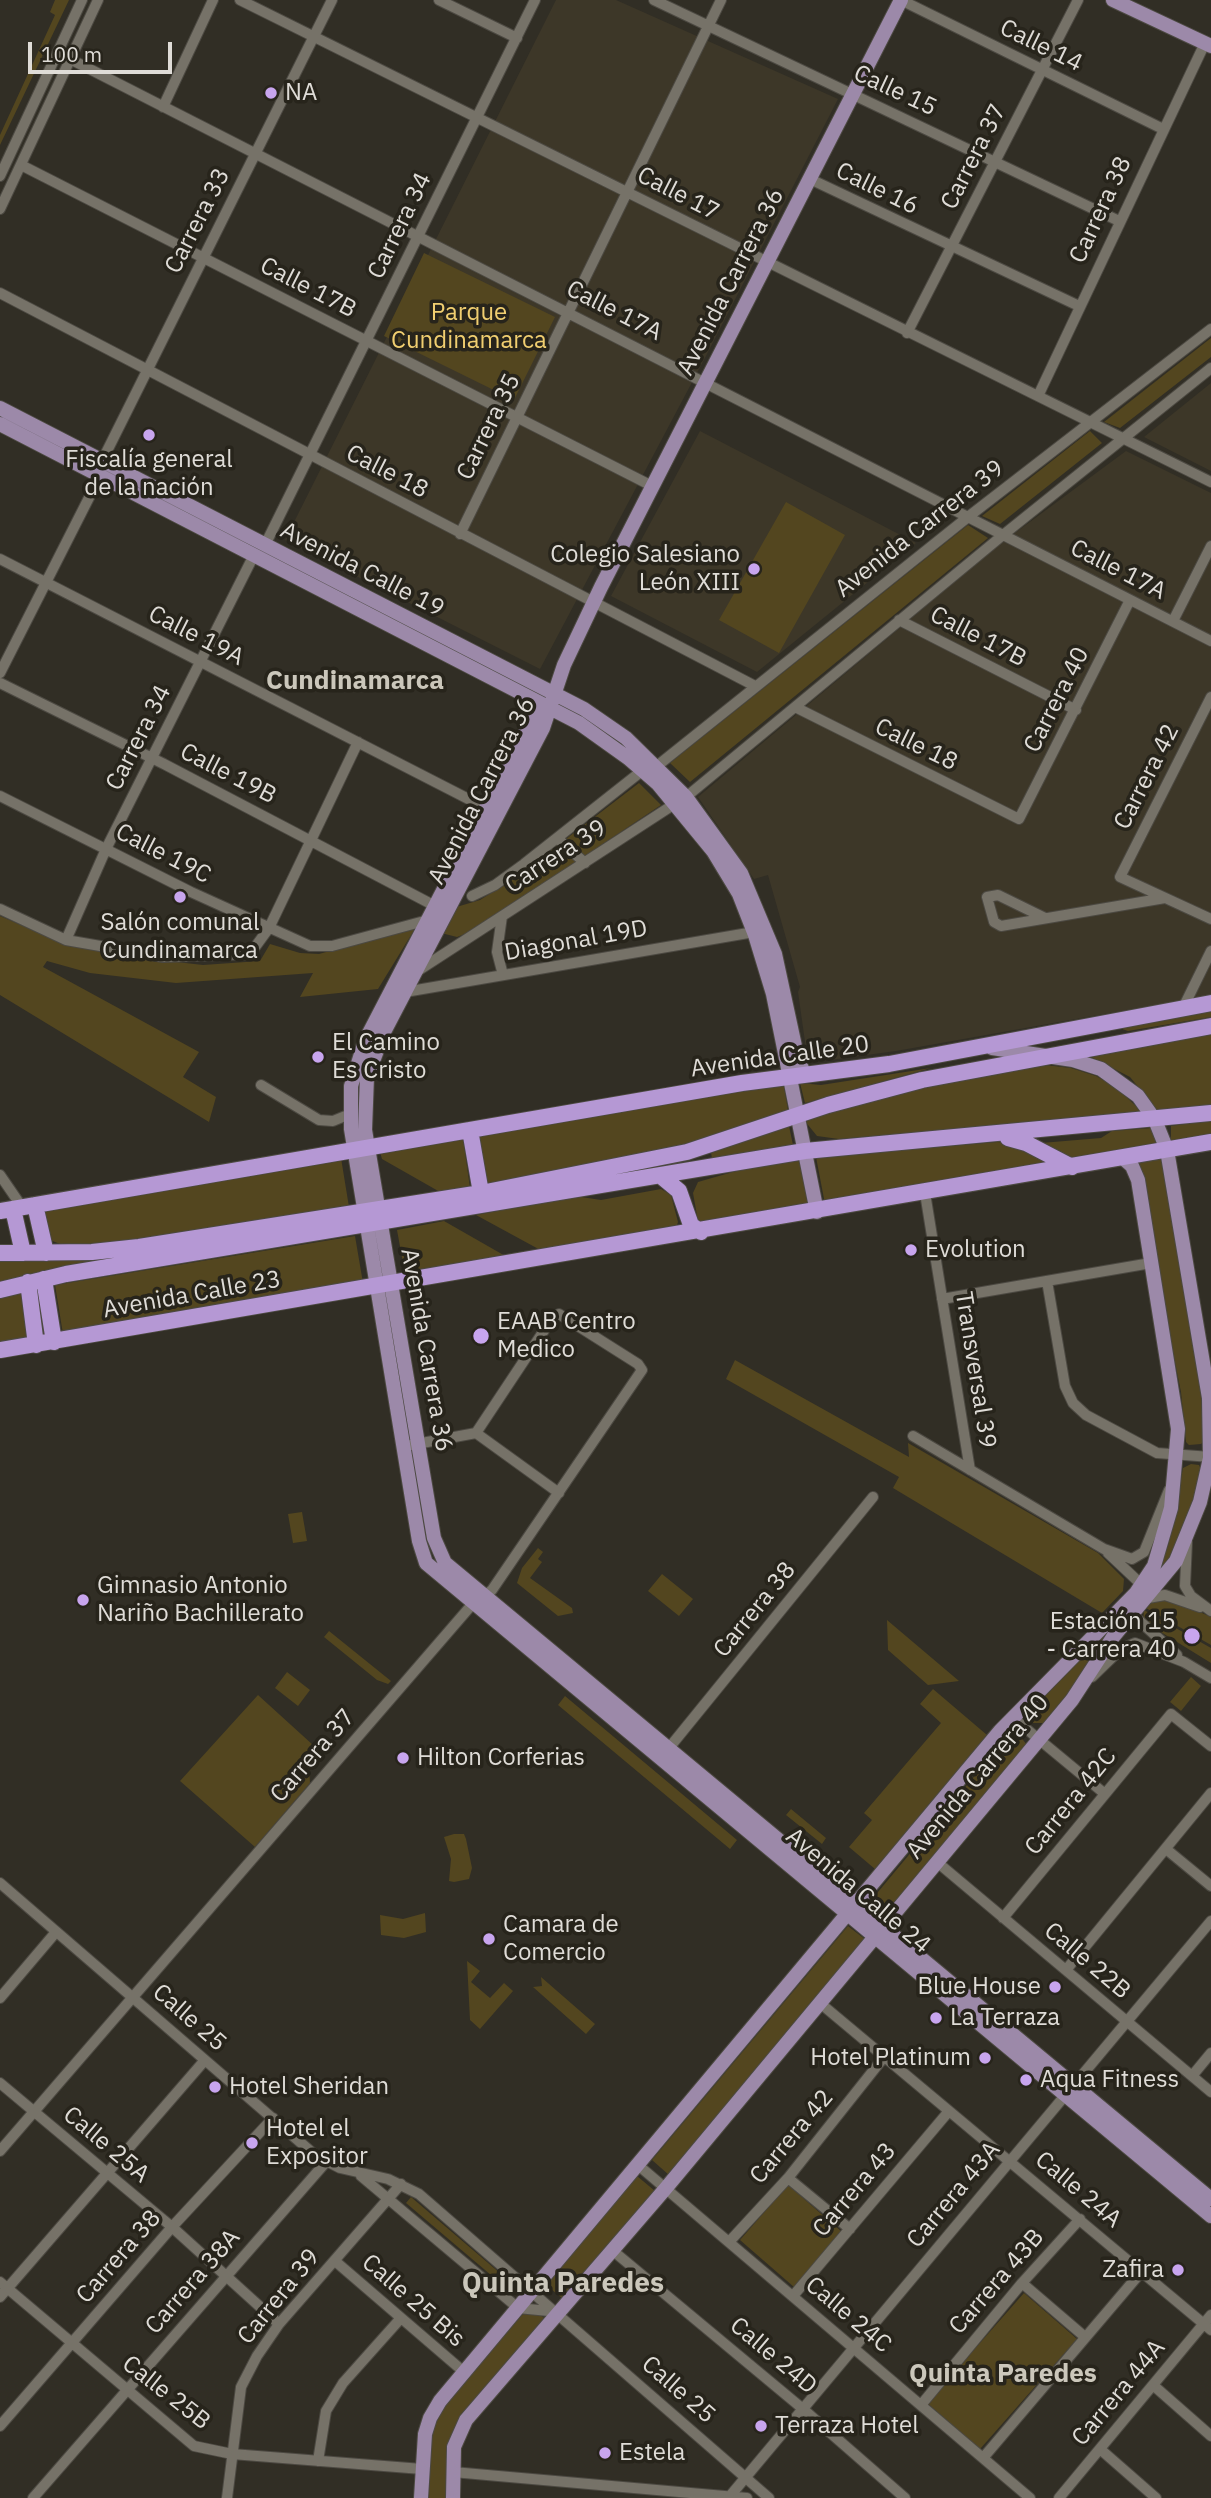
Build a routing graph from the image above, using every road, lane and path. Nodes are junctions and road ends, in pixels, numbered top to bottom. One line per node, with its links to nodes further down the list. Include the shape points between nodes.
1 (82, 0): 26 (street)
2 (98, 0): 17 (street)
3 (212, 0): 20 (street)
4 (240, 0): 14 (street, Calle 17)
5 (332, 0): 14 (street, Carrera 33)
6 (439, 0): 15 (street)
7 (535, 0): 15 (street, Carrera 34)
8 (654, 0): 13 (street, Calle 15)
9 (721, 0): 13 (street, Carrera 35)
10 (901, 0): 18 (street, Calle 14); 19 (main road, Avenida Carrera 36)
11 (1078, 0): 18 (street, Carrera 37)
12 (1113, 0): 16 (main road)
13 (709, 26): 19 (street, Calle 15); 28 (street, Carrera 35)
14 (314, 37): 21 (street, Calle 17); 23 (street, Carrera 33)
15 (517, 37): 21 (street, Carrera 34)
16 (1208, 44): 22 (street, Carrera 38)
17 (70, 60): 20 (street, Calle 17A); 25 (street)
18 (1042, 70): 22 (street, Calle 14); 24 (street, Carrera 37)
19 (852, 95): 24 (street, Calle 15); 27 (main road, Avenida Carrera 36)
20 (163, 107): 23 (street, Calle 17A)
21 (477, 118): 28 (street, Calle 17); 31 (street, Carrera 34)
22 (1163, 129): 30 (street, Carrera 38)
23 (255, 154): 31 (street, Calle 17A); 33 (street, Carrera 33)
24 (996, 160): 30 (street, Calle 15); 32 (street, Carrera 37)
25 (21, 165): 29 (street); 33 (street, Calle 17B)
26 (0, 176)
27 (810, 179): 32 (street, Calle 16); 34 (main road, Avenida Carrera 36)
28 (628, 193): 34 (street, Calle 17); 37 (street, Carrera 35)
29 (0, 209)
30 (1119, 221): 36 (street, Carrera 38)
31 (418, 237): 37 (street, Calle 17A); 40 (street, Carrera 34)
32 (951, 248): 36 (street, Calle 16); 39 (street, Carrera 37)
33 (203, 258): 40 (street, Calle 17B); 42 (street, Carrera 33)
34 (767, 262): 39 (street, Calle 17); 43 (main road, Avenida Carrera 36)
35 (0, 293): 42 (street, Calle 18)
36 (1079, 306): 44 (street, Carrera 38)
37 (570, 312): 43 (street, Calle 17A); 46 (street, Carrera 35)
38 (1211, 329): 47 (street, Avenida Carrera 39)
39 (907, 333): 44 (street, Calle 17)
40 (366, 341): 46 (street, Calle 17B); 50 (street, Carrera 34)
41 (1211, 369): 49 (street)
42 (147, 371): 50 (street, Calle 18); 51 (street, Carrera 33)
43 (705, 381): 54 (main road, Avenida Carrera 36); 55 (street, Calle 17A)
44 (1038, 396): 47 (street, Calle 17)
45 (0, 408): 51 (main road, Avenida Calle 19)
46 (517, 417): 54 (street, Calle 17B); 56 (street, Carrera 35)
47 (1090, 422): 49 (street, Calle 17); 55 (street, Avenida Carrera 39)
48 (0, 424): 52 (main road, Avenida Calle 19)
49 (1123, 438): 53 (street, Calle 17); 57 (street)
50 (309, 456): 56 (street, Calle 18); 58 (street, Carrera 34)
51 (102, 461): 58 (main road, Avenida Calle 19)
52 (99, 478): 60 (main road, Avenida Calle 19); 62 (street)
53 (1211, 482)
54 (652, 486): 64 (main road, Avenida Carrera 36)
55 (968, 517): 57 (street, Calle 17A); 71 (street, Avenida Carrera 39)
56 (460, 534): 64 (street, Calle 18)
57 (1003, 535): 63 (street, Calle 17A); 65 (street)
58 (265, 545): 72 (main road, Avenida Calle 19)
59 (1211, 546): 66 (street)
60 (253, 557): 68 (street, Carrera 34); 74 (main road, Avenida Calle 19)
61 (0, 559): 62 (street, Calle 19A)
62 (46, 583): 68 (street, Calle 19A); 69 (street)
63 (1130, 600): 66 (street, Calle 17A); 76 (street, Carrera 40)
64 (594, 603): 71 (street, Calle 18); 72 (main road, Avenida Carrera 36)
65 (899, 620): 75 (street); 76 (street, Calle 17B)
66 (1173, 621): 67 (street, Calle 17A)
67 (1211, 641)
68 (201, 663): 77 (street, Calle 19A); 78 (street, Carrera 34)
69 (0, 673)
70 (0, 683): 78 (street, Calle 19B)
71 (755, 686): 79 (street, Avenida Carrera 39)
72 (555, 694): 74 (main road, Avenida Carrera 36); 79 (main road, Avenida Calle 19, via 603,720)
73 (1211, 697): 89 (street, Carrera 42, via 1120,877)
74 (546, 707): 79 (main road, Avenida Calle 19); 82 (main road, Avenida Carrera 36); 94 (main road, Avenida Carrera 36)
75 (794, 707): 81 (street); 83 (street, Calle 18)
76 (1076, 710): 83 (street, Carrera 40)
77 (358, 743): 82 (street, Calle 19A); 85 (street)
78 (152, 758): 85 (street, Calle 19B); 86 (street, Carrera 34)
79 (650, 768): 81 (main road, Avenida Calle 19); 84 (street, Carrera 39)
80 (0, 796): 86 (street, Calle 19C)
81 (681, 800): 87 (street, Carrera 39); 96 (main road, via 727,873); 110 (main road, via 727,851 752,896 780,971)
82 (486, 808): 94 (main road, Avenida Carrera 36)
83 (1020, 819)
84 (557, 838): 87 (street); 88 (street, Carrera 39, via 495,885)
85 (311, 840): 94 (street, Calle 19B); 95 (street)
86 (106, 849): 95 (street, Calle 19C); 97 (street, Carrera 34)
87 (584, 863): 91 (street, Carrera 39)
88 (472, 896)
89 (1165, 898): 92 (street); 93 (street)
90 (0, 909): 97 (street)
91 (502, 916): 98 (street, Carrera 39); 101 (street, via 497,952)
92 (1045, 918): 92 (street, via 996,925 987,897 998,895)
93 (1211, 919)
94 (434, 922): 95 (street, Calle 19C, via 332,946 310,946); 98 (street); 100 (main road, Avenida Carrera 36); 114 (main road, Avenida Carrera 36, via 359,1056)
95 (269, 929): 97 (street, via 256,950 244,956 163,957)
96 (754, 932): 101 (street, Diagonal 19D); 110 (main road)
97 (66, 940)
98 (458, 945): 100 (street, Carrera 39)
99 (1211, 951): 104 (street)
100 (416, 972): 102 (main road, Avenida Carrera 36)
101 (503, 975): 102 (street, Diagonal 19D)
102 (405, 992): 120 (main road, Avenida Carrera 36, via 367,1077)
103 (1211, 1003): 104 (highway, Avenida Calle 20)
104 (1183, 1009): 105 (highway, Avenida Calle 20)
105 (1102, 1024): 107 (highway); 108 (highway, Avenida Calle 20)
106 (1211, 1026): 107 (highway, Avenida Calle 20)
107 (1123, 1043): 109 (highway, Avenida Calle 20)
108 (980, 1047): 109 (main road, Avenida Carrera 40); 110 (highway, Avenida Calle 20); 111 (highway)
109 (1053, 1056): 111 (highway, Avenida Calle 20); 116 (main road, Avenida Carrera 40, via 1110,1074 1138,1096)
110 (797, 1076): 115 (main road); 117 (highway, Avenida Calle 20)
111 (922, 1080): 115 (highway, Avenida Calle 20)
112 (261, 1085): 114 (street, via 319,1120)
113 (1211, 1113): 116 (highway)
114 (350, 1114): 120 (main road, Avenida Carrera 36)
115 (798, 1115): 122 (main road); 127 (highway, Avenida Calle 20, via 687,1152)
116 (1155, 1120): 118 (highway); 121 (main road, Avenida Carrera 40)
117 (470, 1130): 120 (highway, Avenida Calle 20); 127 (highway)
118 (991, 1134): 122 (highway); 124 (highway, via 1026,1143)
119 (1211, 1142): 121 (highway)
120 (362, 1149): 129 (highway); 131 (main road, Avenida Carrera 36)
121 (1167, 1150): 123 (highway); 150 (main road, Avenida Carrera 40, via 1207,1379)
122 (805, 1151): 126 (highway); 130 (main road)
123 (1123, 1158): 124 (highway); 136 (main road, Avenida Carrera 40, via 1138,1180)
124 (1072, 1167): 128 (highway)
125 (0, 1175): 129 (street)
126 (661, 1176): 131 (highway); 132 (highway, via 679,1191 691,1226)
127 (481, 1193): 131 (highway, Avenida Calle 20)
128 (925, 1193): 130 (highway); 142 (street, Transversal 39)
129 (18, 1208): 134 (highway); 135 (highway)
130 (817, 1212): 132 (highway)
131 (373, 1218): 135 (highway, via 139,1247); 137 (highway, Avenida Calle 23); 140 (main road, Avenida Carrera 36)
132 (701, 1232): 140 (highway)
133 (0, 1253): 134 (highway)
134 (23, 1253): 135 (highway)
135 (46, 1253)
136 (1151, 1263): 138 (street); 151 (main road, Avenida Carrera 40, via 1174,1386)
137 (44, 1279): 139 (highway, Avenida Calle 23); 143 (highway)
138 (1047, 1281): 142 (street); 151 (street, via 1065,1386 1073,1403 1086,1415)
139 (28, 1282): 141 (highway, Avenida Calle 23); 144 (highway)
140 (385, 1285): 143 (highway, Avenida Calle 23); 148 (main road, Avenida Carrera 36); 149 (main road, Avenida Carrera 36)
141 (0, 1290)
142 (942, 1299): 152 (street, Transversal 39)
143 (54, 1342): 144 (highway, Avenida Calle 23)
144 (36, 1345): 145 (highway, Avenida Calle 23)
145 (0, 1350)
146 (476, 1433): 148 (street); 153 (street); 153 (street, Carrera 37, via 553,1317 565,1315 638,1364 640,1376)
147 (913, 1436): 152 (street)
148 (420, 1444): 149 (street); 158 (main road, Avenida Carrera 36, via 436,1549)
149 (405, 1447): 158 (main road, Avenida Carrera 36, via 426,1563)
150 (1210, 1457): 151 (street); 155 (main road, Avenida Carrera 40)
151 (1177, 1461): 156 (street, via 1144,1552 1132,1559); 157 (main road, Avenida Carrera 40, via 1165,1536)
152 (970, 1470): 156 (street)
153 (559, 1493): 158 (street, Carrera 37)
154 (873, 1497): 167 (street, Carrera 38)
155 (1188, 1531): 157 (main road, Avenida Carrera 40, via 1176,1561); 159 (street, via 1185,1586)
156 (1104, 1549): 157 (street)
157 (1145, 1591): 159 (street); 160 (main road, Avenida Carrera 40); 164 (main road, Avenida Carrera 40)
158 (479, 1600): 167 (main road, Avenida Calle 24); 174 (main road, Avenida Calle 24); 180 (street, Carrera 37)
159 (1211, 1611)
160 (1133, 1615): 161 (street); 163 (main road, Avenida Carrera 40)
161 (1184, 1662): 162 (street); 163 (street, via 1131,1643)
162 (1211, 1678)
163 (1080, 1689): 165 (main road, Avenida Carrera 40)
164 (1012, 1717): 165 (street); 174 (main road, Avenida Carrera 40)
165 (1039, 1740): 169 (street); 171 (main road, Avenida Carrera 40)
166 (1211, 1746): 169 (street, Carrera 42C, via 1171,1714)
167 (669, 1748): 174 (main road, Avenida Calle 24)
168 (1211, 1793): 170 (street)
169 (1105, 1794): 175 (street, Carrera 42C)
170 (1166, 1849): 173 (street); 179 (street)
171 (937, 1862): 175 (street, Calle 22B); 178 (main road, Avenida Carrera 40)
172 (0, 1883): 177 (street, Calle 25)
173 (1211, 1886)
174 (852, 1908): 178 (main road, Avenida Calle 24); 197 (main road, Avenida Carrera 40)
175 (1003, 1917): 179 (street, Calle 22B)
176 (1211, 1921): 183 (street, Carrera 43A)
177 (56, 1931): 180 (street, Calle 25); 181 (street)
178 (880, 1931): 182 (main road, Avenida Carrera 40); 189 (main road, Avenida Calle 24)
179 (1066, 1970): 183 (street, Calle 22B)
180 (132, 1997): 186 (street, Calle 25); 192 (street, Carrera 37)
181 (0, 1998)
182 (820, 2003): 185 (street, Calle 24A); 202 (main road, Avenida Carrera 40)
183 (1127, 2021): 187 (street, Calle 22B); 189 (street, Carrera 43A)
184 (1211, 2053): 187 (street)
185 (884, 2057): 191 (street, Calle 24A); 200 (street, Carrera 42)
186 (205, 2060): 193 (street, Calle 25); 199 (street)
187 (1192, 2076): 190 (street, Calle 22B)
188 (0, 2083): 192 (street, Calle 25A)
189 (1070, 2089): 195 (street, Carrera 43A); 204 (main road, Avenida Calle 24); 205 (main road, Avenida Calle 24)
190 (1211, 2092)
191 (949, 2110): 195 (street, Calle 24A); 208 (street, Carrera 43)
192 (34, 2112): 194 (street, Carrera 37); 199 (street, Calle 25A)
193 (272, 2118): 196 (street, Calle 25); 207 (street, Carrera 38)
194 (0, 2151)
195 (1010, 2161): 206 (street, Calle 24A); 225 (street, Carrera 43A)
196 (326, 2162): 198 (street, Calle 25); 213 (street, Carrera 38A)
197 (638, 2165): 202 (street, Calle 24C); 216 (main road, Avenida Carrera 40)
198 (357, 2173): 201 (street, Calle 25); 203 (street, Calle 25)
199 (107, 2174): 207 (street, Calle 25A); 215 (street)
200 (788, 2178): 208 (street); 209 (street, Carrera 42)
201 (401, 2183): 203 (street, Carrera 39); 216 (street, Calle 25)
202 (666, 2188): 209 (street, Calle 24C); 210 (main road, Avenida Carrera 40)
203 (389, 2198): 211 (street, Carrera 39); 218 (street, Calle 25)
204 (1211, 2199)
205 (1211, 2216)
206 (1080, 2219): 212 (street, Calle 24A); 214 (street, Carrera 43B)
207 (172, 2227): 213 (street, Calle 25A); 224 (street, Carrera 38)
208 (850, 2229): 217 (street, Carrera 43)
209 (729, 2242): 217 (street, Calle 24C)
210 (612, 2250): 219 (main road, Avenida Carrera 40); 230 (street, Calle 24D)
211 (335, 2261): 220 (street, Calle 25 Bis); 222 (street, Carrera 39)
212 (1142, 2271): 221 (street, Calle 24A); 223 (street)
213 (225, 2278): 222 (street, Calle 25A); 228 (street, Carrera 38A)
214 (1022, 2283): 223 (street); 229 (street, Carrera 43B)
215 (3, 2289): 224 (street, Calle 25B)
216 (533, 2291): 218 (main road, Avenida Carrera 40); 219 (street, Calle 25)
217 (793, 2296): 225 (street, Calle 24C)
218 (519, 2308): 219 (street); 226 (main road, Avenida Carrera 40)
219 (559, 2312): 238 (main road, Avenida Carrera 40, via 460,2429); 239 (street, Calle 25)
220 (401, 2318): 226 (street, Calle 25 Bis); 236 (street, via 343,2383 326,2411)
221 (1209, 2323): 227 (street, Carrera 44A)
222 (279, 2324): 234 (street, Carrera 39, via 241,2387)
223 (1085, 2337): 235 (street)
224 (72, 2343): 228 (street, Calle 25B); 231 (street, Carrera 38)
225 (854, 2348): 229 (street, Calle 24C); 230 (street, Carrera 43A)
226 (464, 2372): 237 (main road, Avenida Carrera 40, via 430,2418)
227 (1153, 2385): 232 (street); 233 (street, Carrera 44A)
228 (126, 2390): 234 (street, Calle 25B, via 188,2443); 241 (street, Carrera 38A)
229 (920, 2405): 235 (street, Calle 24C)
230 (803, 2409): 239 (street, Carrera 43A); 248 (street, Calle 24D)
231 (0, 2426)
232 (1211, 2436)
233 (1100, 2449): 250 (street, Carrera 44A); 251 (street)
234 (232, 2454): 236 (street, Calle 25B); 243 (street, Carrera 39)
235 (983, 2458): 249 (street, Calle 24C)
236 (318, 2460): 237 (street, Calle 25B)
237 (422, 2469): 244 (main road, Avenida Carrera 40)
238 (453, 2472): 240 (street); 245 (main road, Avenida Carrera 40)
239 (746, 2477): 242 (street, Carrera 43A); 247 (street, Calle 25)
240 (657, 2494): 242 (street)
241 (35, 2496)
242 (730, 2496): 246 (street)
243 (227, 2498)
244 (421, 2498)
245 (453, 2498)
246 (747, 2498)
247 (769, 2498)
248 (905, 2498)
249 (1030, 2498)
250 (1059, 2498)
251 (1156, 2498)

